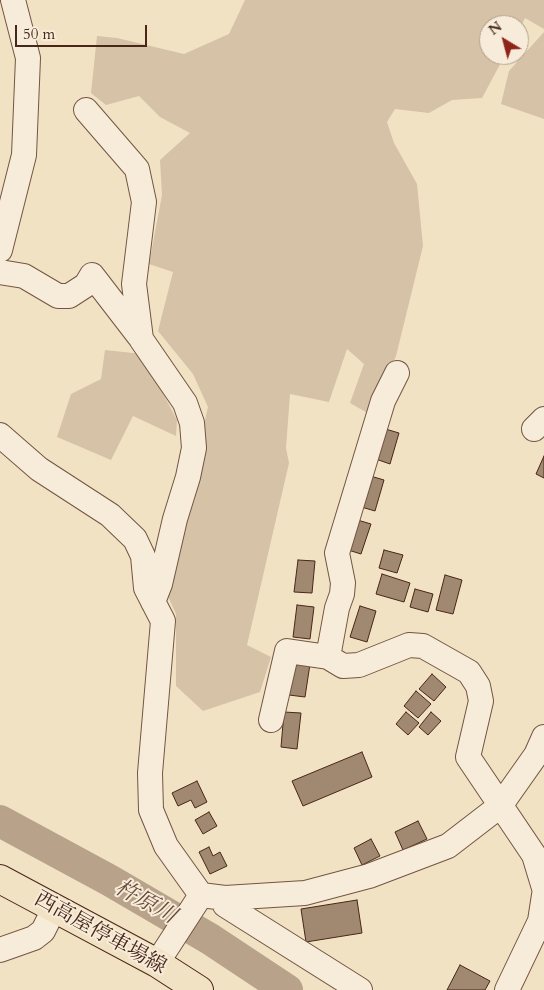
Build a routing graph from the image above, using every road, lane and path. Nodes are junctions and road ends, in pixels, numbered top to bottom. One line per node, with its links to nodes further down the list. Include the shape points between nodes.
1 (13, 0): 3 (street, via 28,58 24,155)
2 (86, 110): 5 (street, via 137,169 144,202 134,284)
3 (0, 250)
4 (0, 272): 5 (street, via 24,276 58,296 69,296 86,285 92,275)
5 (141, 339): 8 (street, via 185,403 192,423 194,448)
6 (397, 373): 9 (street, via 383,401 337,553 343,583)
7 (0, 435): 8 (street, via 39,470 110,515 135,539 143,556 146,588)
8 (153, 602): 18 (street, via 163,621 150,773 151,810 166,846)
9 (328, 658): 10 (street, via 287,651); 12 (street, via 343,666 359,665 409,645 423,646 469,672 478,686 481,700 468,757)
10 (271, 720)
11 (544, 737): 12 (street, via 536,755)
12 (500, 806): 13 (street); 17 (street, via 448,846 369,876 305,893)
13 (539, 851): 15 (street)
14 (0, 879): 19 (main road, 西高屋停車場線)
15 (544, 888)
16 (544, 895): 20 (street)
17 (225, 898): 18 (street); 25 (street, via 225,905)
18 (197, 901): 22 (street)
19 (54, 908): 21 (street, via 43,931 34,938); 22 (main road, 西高屋停車場線)
20 (542, 927): 23 (street)
21 (0, 950)
22 (164, 952): 24 (main road, 西高屋停車場線)
23 (534, 957): 26 (street)
24 (199, 990)
25 (360, 990)
26 (507, 990)

